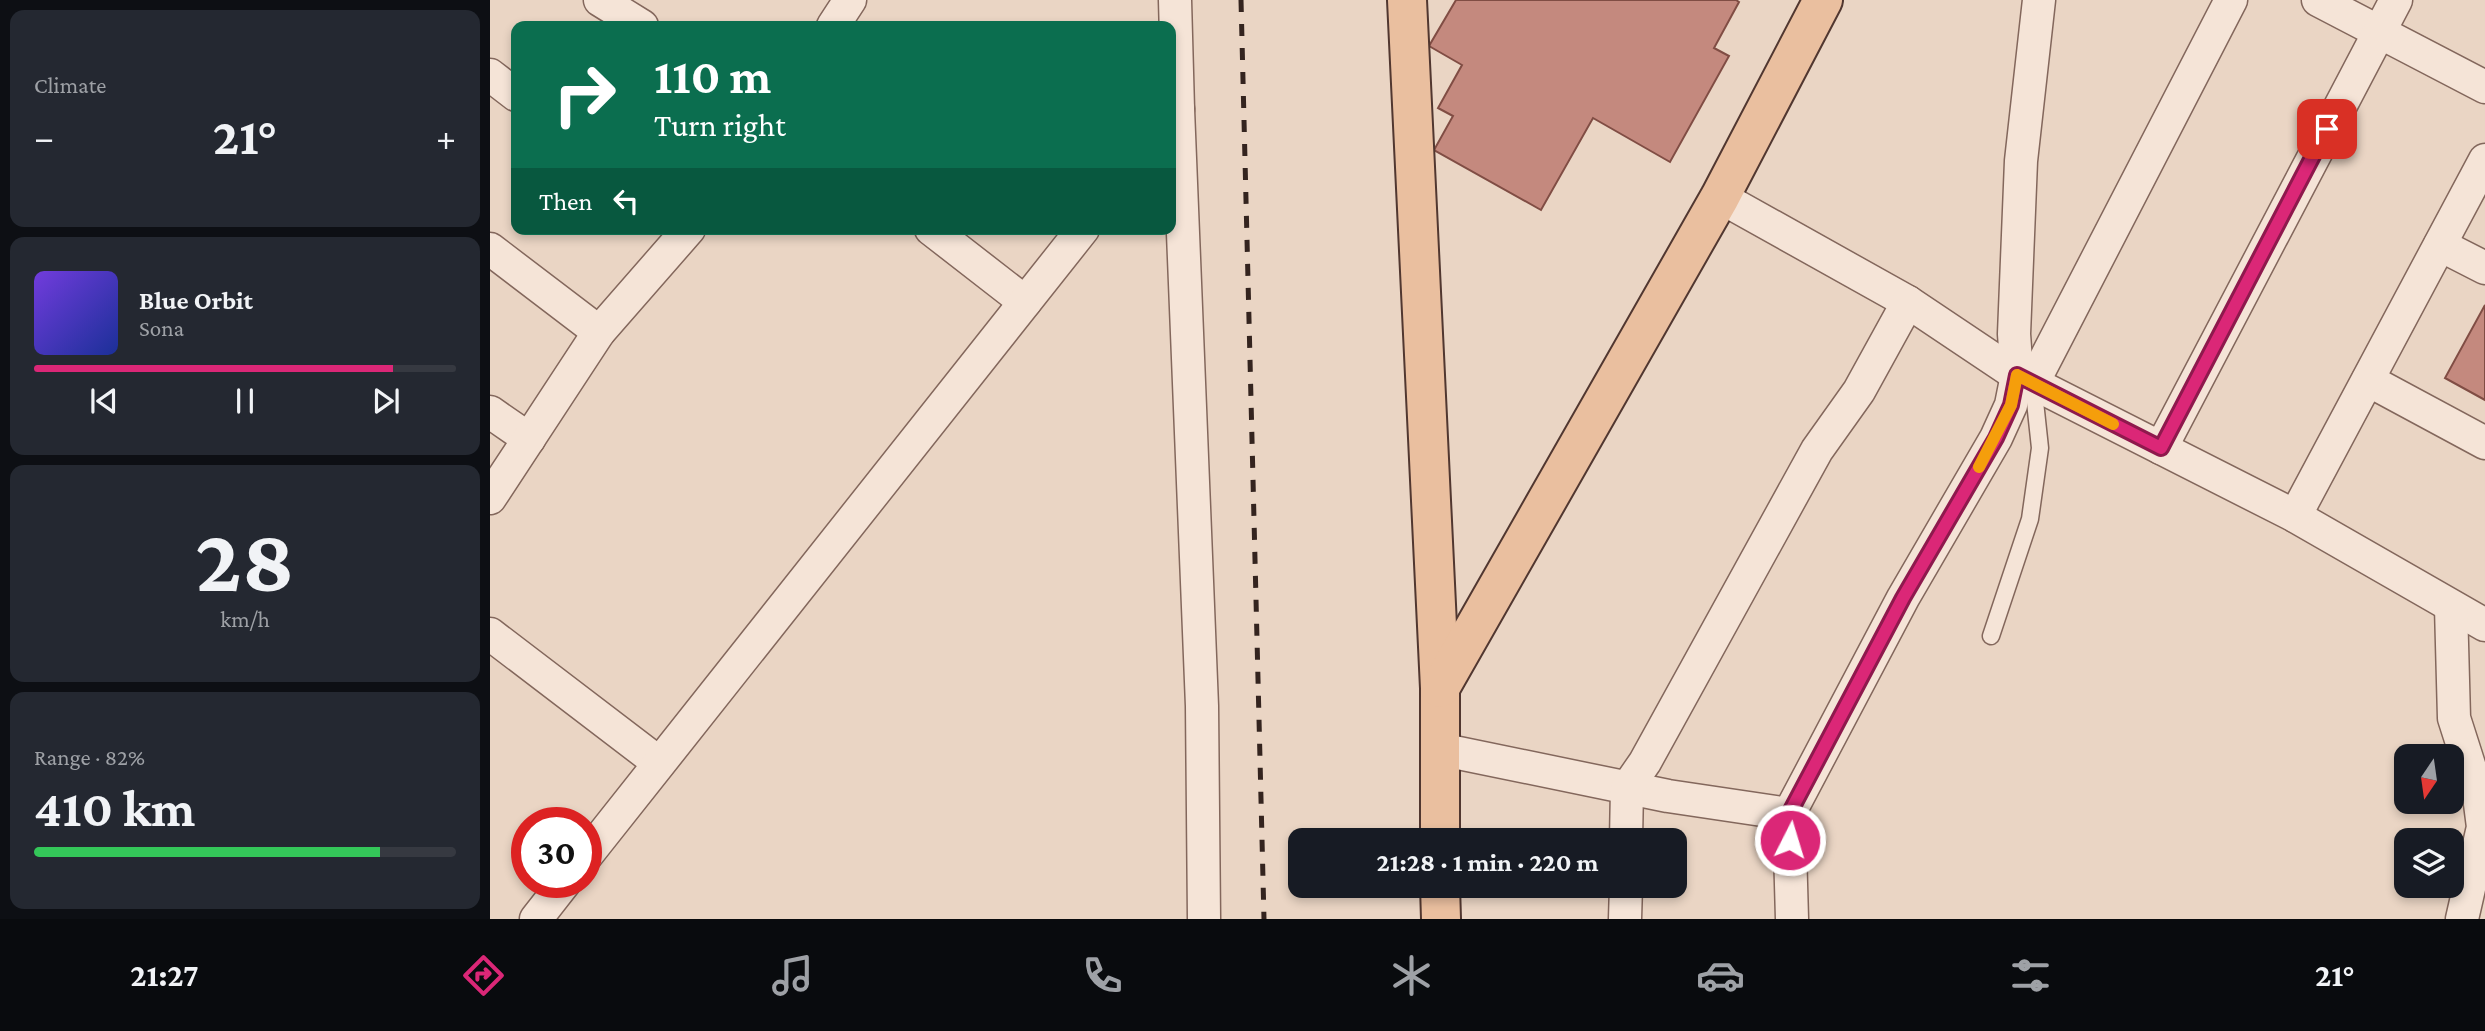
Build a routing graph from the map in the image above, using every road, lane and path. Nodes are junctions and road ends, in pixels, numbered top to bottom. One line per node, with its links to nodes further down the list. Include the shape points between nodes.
1 (600, 0): 10 (street)
2 (850, 0): 11 (street)
3 (1175, 0): 12 (street)
4 (1407, 0): 41 (main road)
5 (1823, 0): 19 (main road)
6 (2039, 0): 29 (street, via 2021,161 2014,334)
7 (2231, 0): 29 (street)
8 (2318, 0): 13 (street)
9 (2396, 0): 13 (street)
10 (634, 21)
11 (836, 21)
12 (1175, 21)
13 (2378, 31): 15 (street); 34 (street)
14 (490, 75): 16 (street)
15 (2485, 87)
16 (511, 91)
17 (1176, 156): 53 (street, via 1202,706)
18 (2485, 160): 23 (street)
19 (1720, 197): 27 (street); 41 (main road)
20 (684, 235): 28 (street)
21 (939, 235): 26 (street)
22 (1078, 235): 26 (street)
23 (2440, 245): 25 (street); 30 (street)
24 (490, 248): 28 (street)
25 (2485, 268)
26 (1025, 302): 43 (street)
27 (1908, 302): 29 (street); 44 (street, via 1859,391 1817,450)
28 (599, 332): 32 (street)
29 (2025, 379): 34 (street); 40 (lane, via 2040,448 2030,519); 45 (street)
30 (2368, 380): 33 (street); 36 (street)
31 (490, 412): 32 (street)
32 (528, 439): 35 (street)
33 (2485, 443)
34 (2161, 448): 36 (street)
35 (490, 498)
36 (2295, 516): 37 (street)
37 (2451, 607): 38 (street); 57 (street, via 2454,718 2479,796 2483,827)
38 (2485, 625)
39 (490, 634): 43 (street)
40 (1991, 636)
41 (1440, 688): 42 (main road)
42 (1439, 749): 44 (street); 46 (main road)
43 (659, 764): 48 (street)
44 (1627, 788): 45 (street); 47 (street)
45 (1789, 814): 56 (street)
46 (1440, 828)
47 (1626, 828)
48 (602, 836)
49 (552, 898): 52 (street)
50 (1440, 898): 54 (main road)
51 (1626, 898): 55 (street)
52 (536, 919)
53 (1205, 919)
54 (1441, 919)
55 (1625, 919)
56 (1792, 919)
57 (2462, 919)

